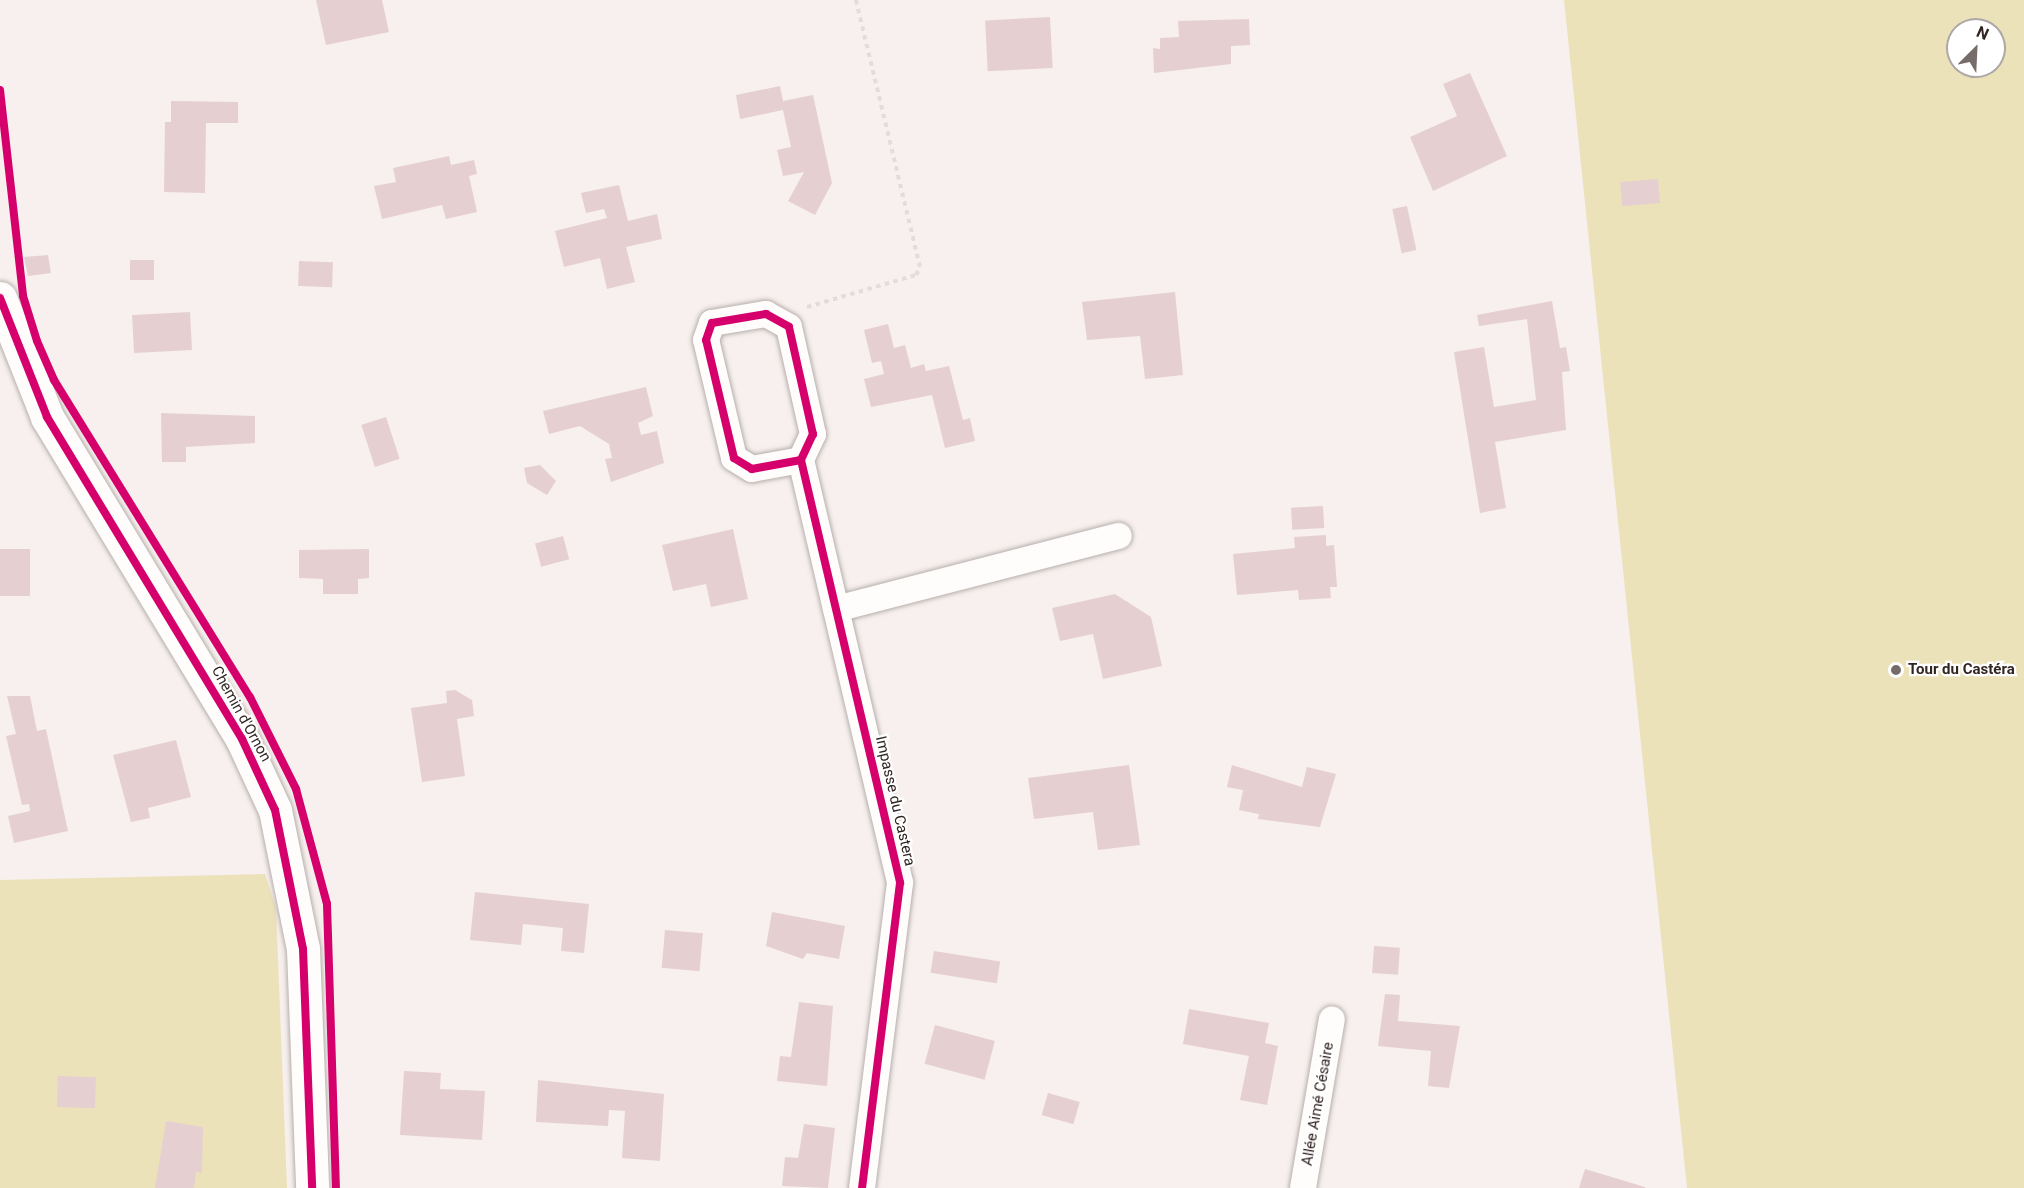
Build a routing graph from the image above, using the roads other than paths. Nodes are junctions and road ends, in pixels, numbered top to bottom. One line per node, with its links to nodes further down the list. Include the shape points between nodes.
1 (0, 298): 6 (street, Chemin d'Ornon, via 47,417 242,739 275,810 303,949)
2 (801, 460): 2 (street, via 813,434 789,327 766,314 712,323 706,340 734,458 752,469); 4 (street, Impasse du Castera)
3 (1119, 536): 4 (street)
4 (836, 609): 7 (street, Impasse du Castera, via 900,883)
5 (1332, 1019): 8 (street, Allée Aimé Césaire)
6 (312, 1188)
7 (862, 1188)
8 (1304, 1188)

